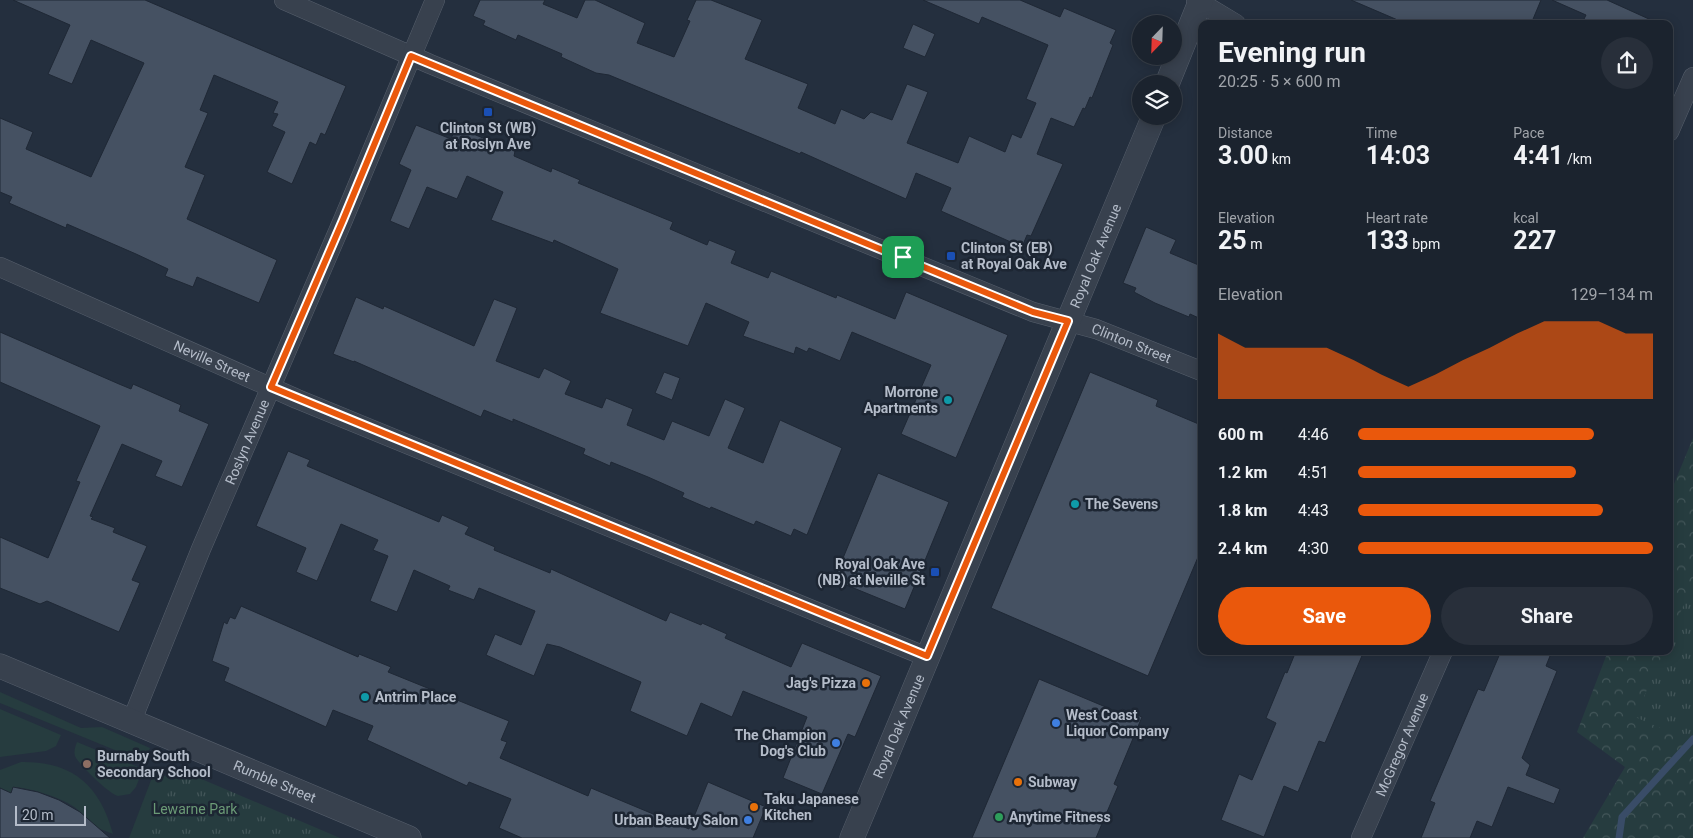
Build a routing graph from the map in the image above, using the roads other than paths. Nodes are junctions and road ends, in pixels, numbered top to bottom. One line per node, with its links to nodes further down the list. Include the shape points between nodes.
1 (284, 0): 5 (street, Clinton Street)
2 (434, 0): 5 (street, Roslyn Avenue)
3 (1199, 1): 4 (street); 6 (street)
4 (1230, 20)
5 (411, 56): 11 (street, Clinton Street, via 1033,312); 13 (street, Roslyn Avenue)
6 (1170, 75)
7 (1693, 77): 8 (street)
8 (1673, 123)
9 (1150, 125): 11 (street, Royal Oak Avenue)
10 (0, 267): 13 (street, Neville Street)
11 (1068, 321): 12 (street, Clinton Street); 15 (street, Royal Oak Avenue)
12 (1198, 370)
13 (271, 387): 15 (street, Neville Street); 17 (street, Roslyn Avenue)
14 (1441, 655): 20 (street, McGregor Avenue)
15 (927, 656): 19 (street, Royal Oak Avenue)
16 (0, 666): 17 (street, Rumble Street)
17 (132, 720): 18 (street, Rumble Street)
18 (410, 838)
19 (852, 838)
20 (1361, 838)

